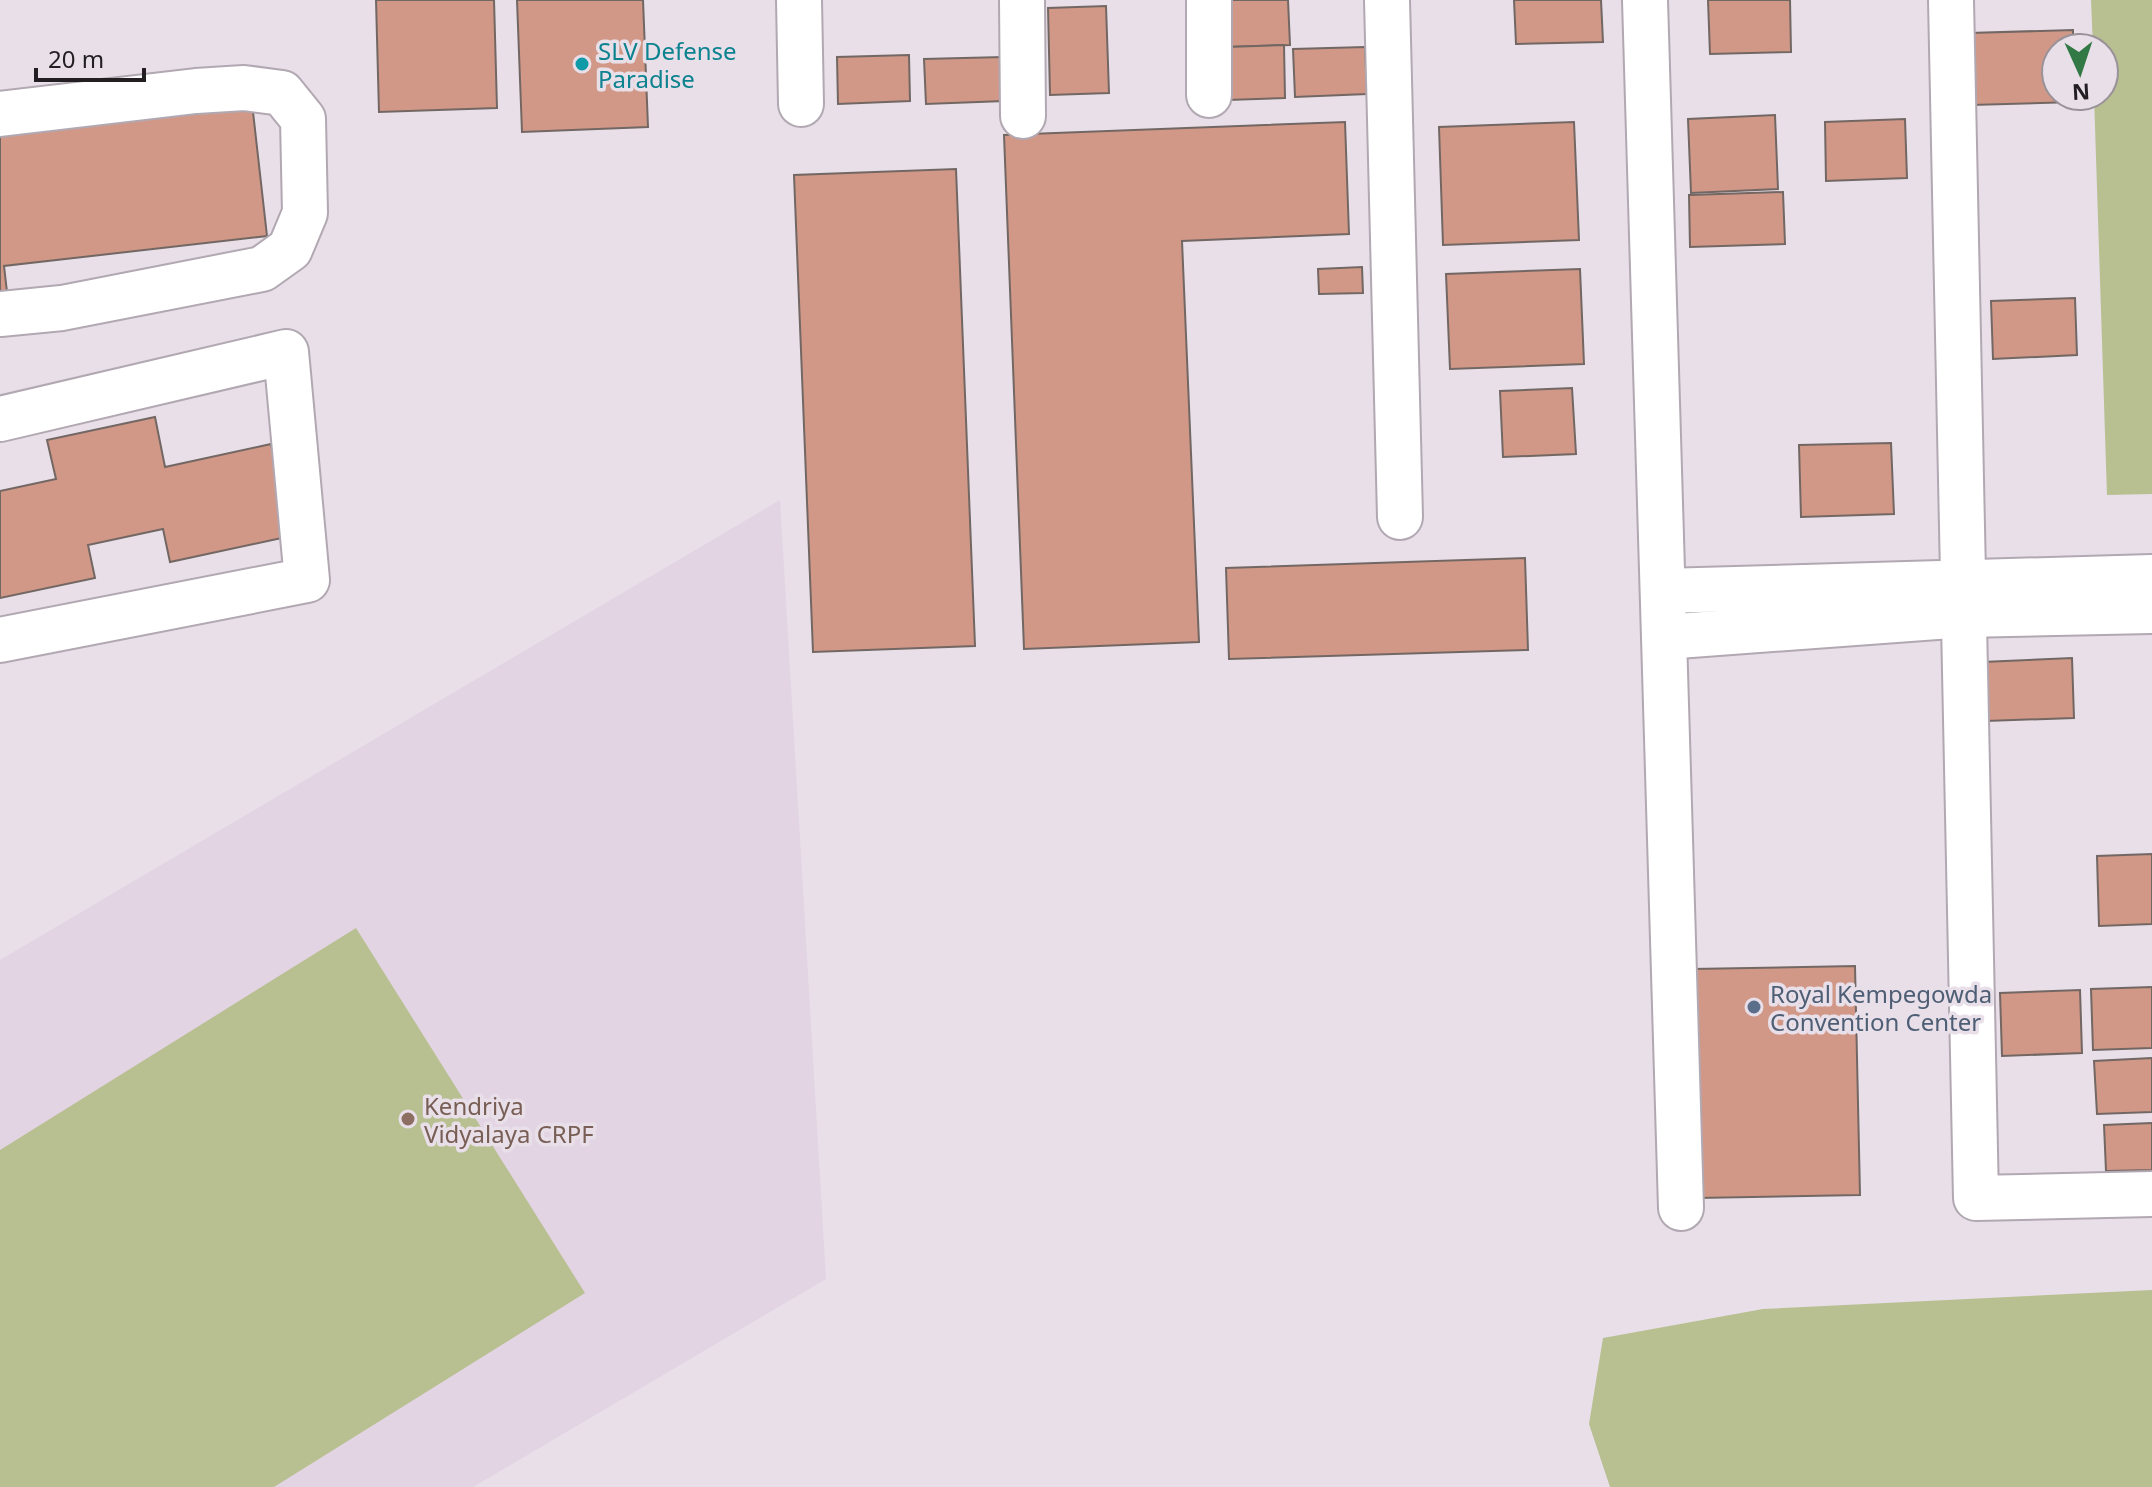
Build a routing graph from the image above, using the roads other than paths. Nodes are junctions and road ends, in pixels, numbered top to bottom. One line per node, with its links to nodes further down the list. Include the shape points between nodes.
1 (799, 0): 8 (street)
2 (1022, 0): 10 (street)
3 (1209, 0): 7 (street)
4 (1387, 0): 13 (street)
5 (1645, 0): 15 (street)
6 (1951, 0): 16 (street)
7 (1209, 95)
8 (801, 104)
9 (0, 114): 11 (street, via 196,91 244,88 282,93 303,119 305,213 290,249 262,269 62,308)
10 (1023, 116)
11 (0, 314)
12 (0, 419): 19 (street, via 286,352 307,580)
13 (1400, 517)
14 (2152, 577): 16 (street)
15 (1663, 591): 16 (street); 18 (street)
16 (1963, 598): 17 (street); 18 (street); 20 (street, via 1976,1198)
17 (2152, 611)
18 (1664, 637): 21 (street)
19 (0, 640)
20 (2152, 1194)
21 (1681, 1208)

